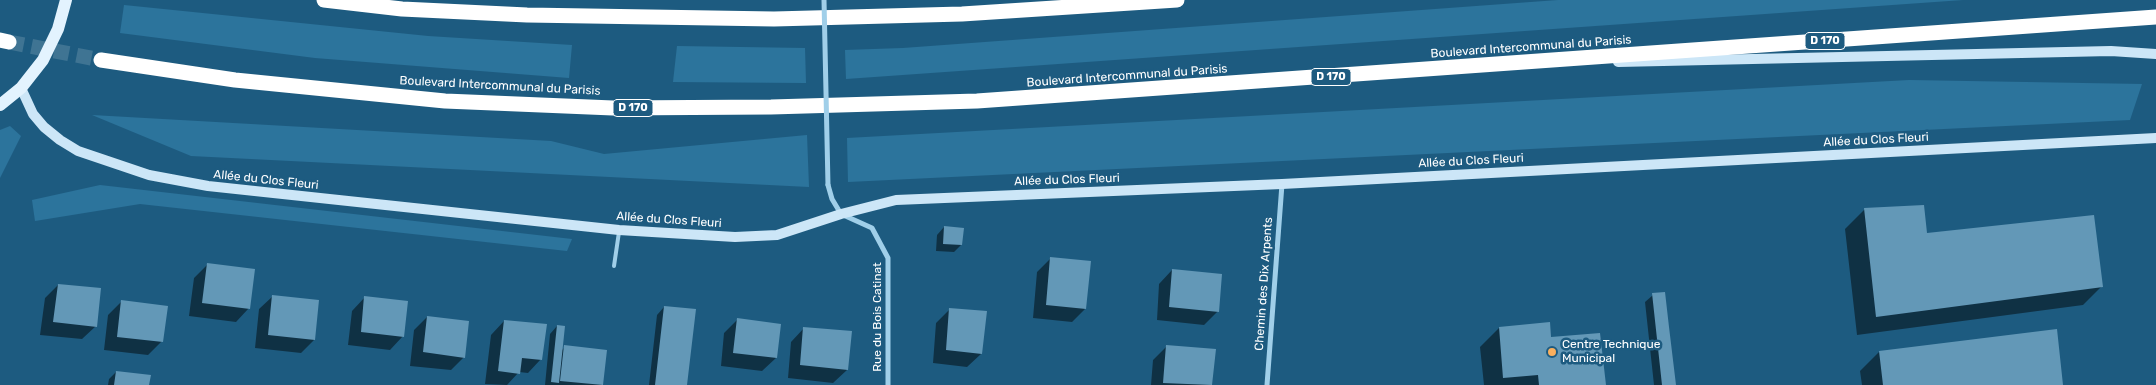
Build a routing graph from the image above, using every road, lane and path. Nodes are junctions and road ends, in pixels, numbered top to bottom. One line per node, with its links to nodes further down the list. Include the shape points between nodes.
1 (66, 0): 9 (main road, via 52,45)
2 (324, 0): 4 (highway, via 402,9 517,15 774,19 962,14)
3 (824, 0): 13 (street, bridge, via 828,185)
4 (1177, 0)
5 (2156, 17): 8 (highway, Boulevard Intercommunal du Parisis / D 170)
6 (2156, 54): 8 (street, via 2111,51)
7 (101, 60): 8 (highway, Boulevard Intercommunal du Parisis / D 170, via 235,80 436,100 613,108 977,101)
8 (1494, 65)
9 (21, 88): 10 (main road); 14 (street, Allée du Clos Fleuri, via 33,114 60,140 78,151 149,175 208,186)
10 (0, 105)
11 (2156, 138): 12 (street, Allée du Clos Fleuri)
12 (1282, 184): 13 (street, Allée du Clos Fleuri, via 896,200); 17 (street, Chemin des Dix Arpents)
13 (841, 214): 14 (street, Allée du Clos Fleuri, via 777,235 735,237); 16 (street, Rue du Bois Catinat, via 872,228 888,258)
14 (619, 230): 15 (lane)
15 (614, 266)
16 (888, 385)
17 (1267, 385)

